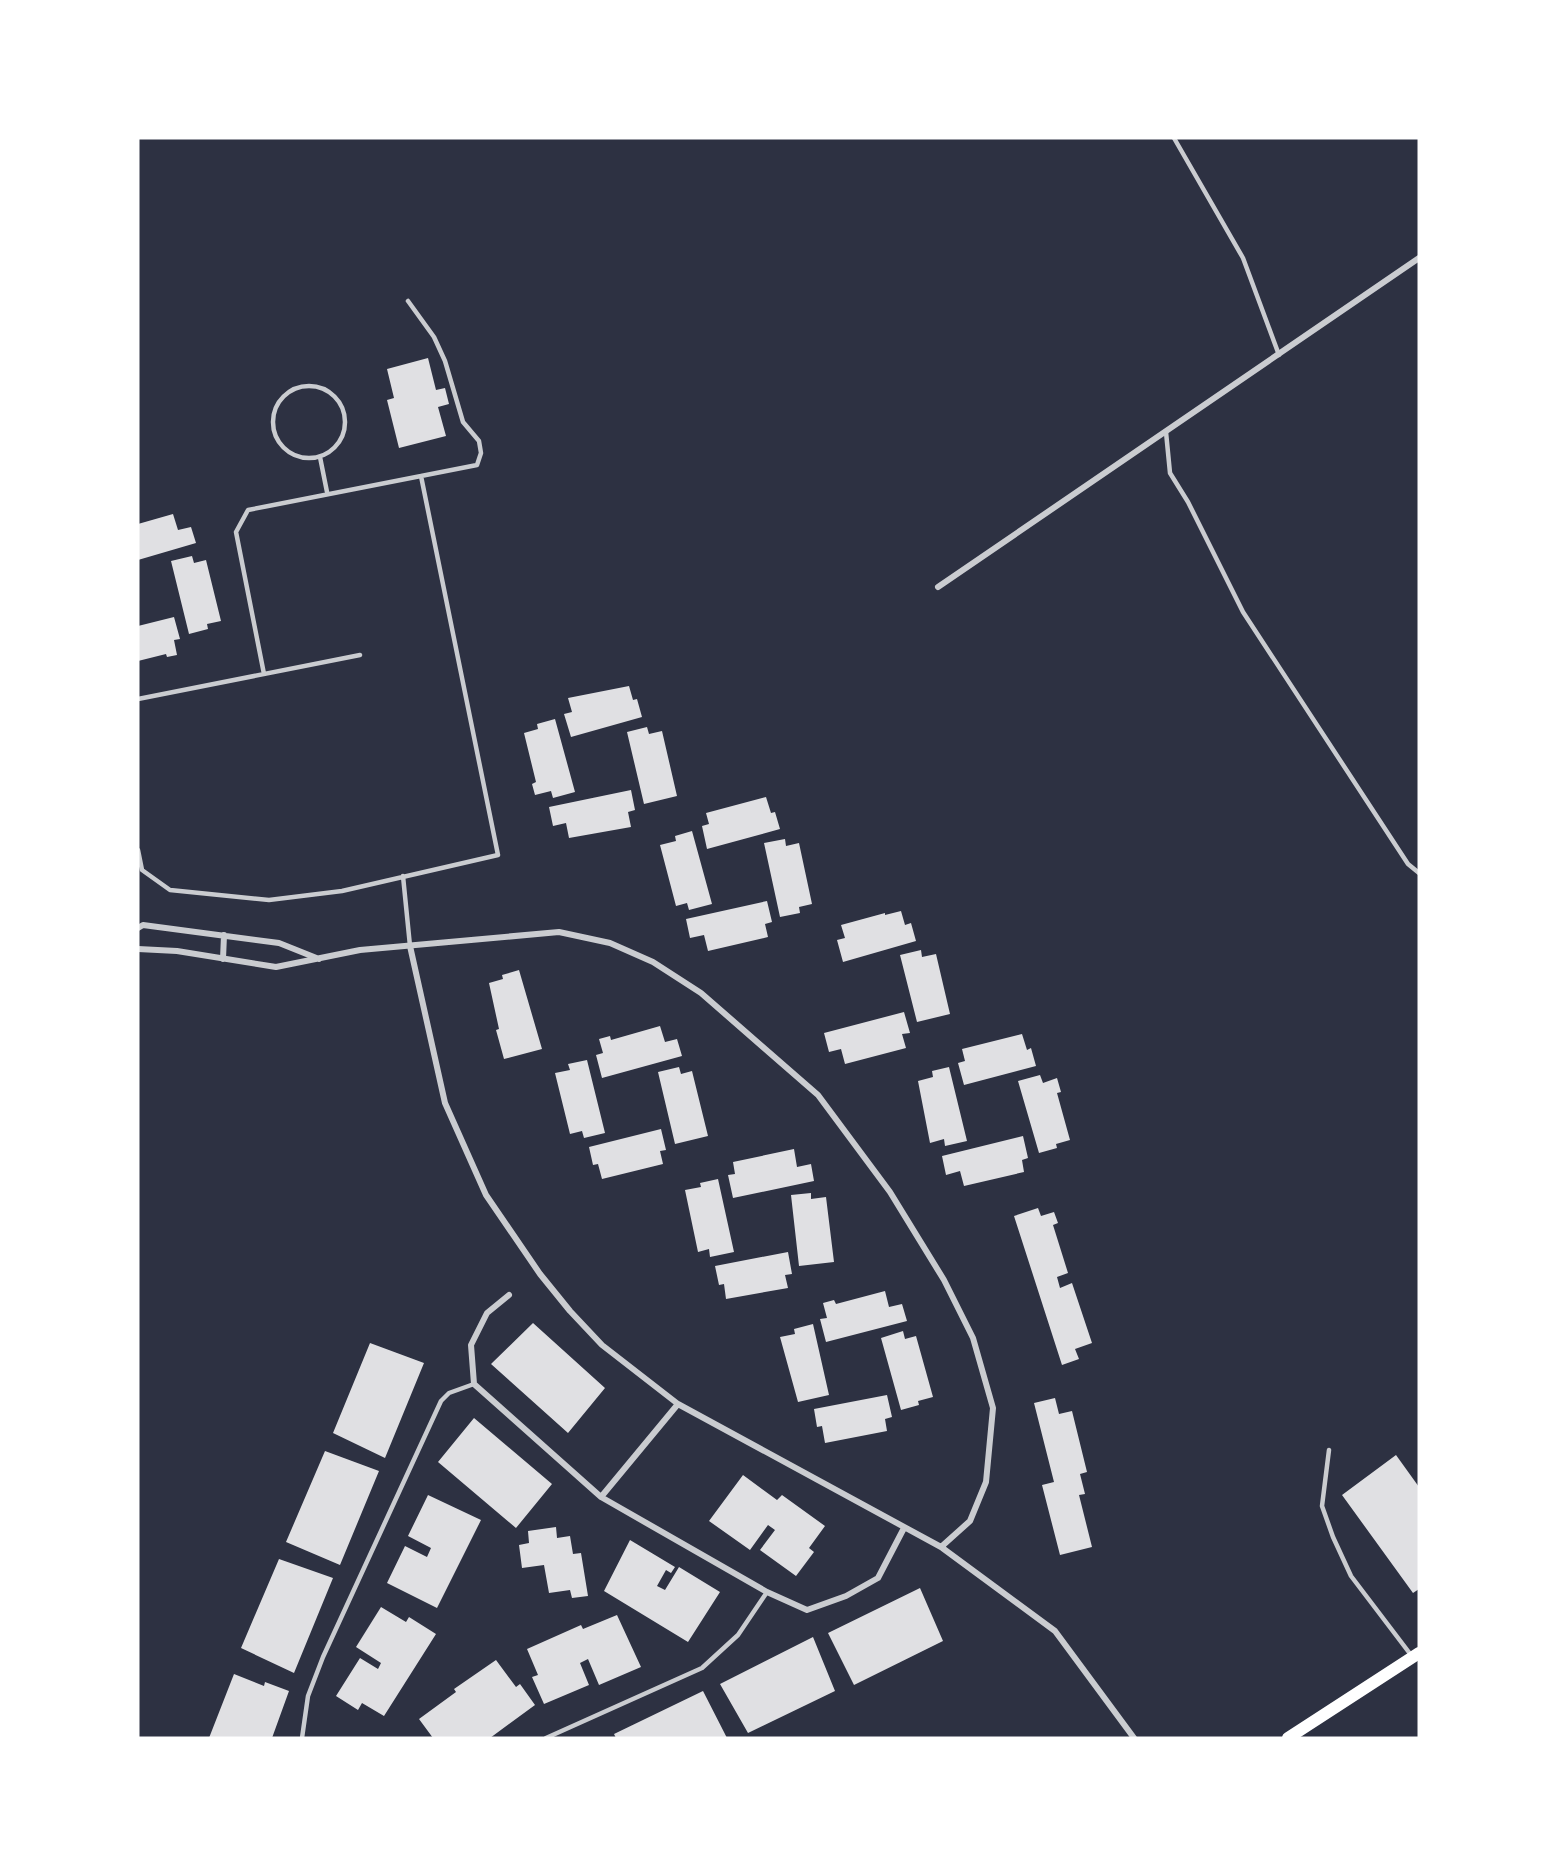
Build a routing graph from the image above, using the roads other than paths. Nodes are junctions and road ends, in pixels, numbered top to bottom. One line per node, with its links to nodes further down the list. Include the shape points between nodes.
1 (1174, 138): 4 (lane, via 1243,258)
2 (1419, 258): 4 (street)
3 (408, 301): 7 (lane, via 434,337 461,417 480,447 477,465)
4 (1279, 355): 5 (street)
5 (1166, 432): 9 (street); 14 (lane, via 1170,473 1243,612 1408,864)
6 (320, 457): 6 (lane, via 337,445 345,416 336,397 327,391 318,387 297,388 281,399 276,408 273,418 277,438 290,453); 8 (lane)
7 (421, 476): 8 (lane); 15 (lane, via 498,855)
8 (327, 492): 11 (lane, via 248,510 236,532)
9 (938, 587)
10 (360, 655): 11 (lane)
11 (264, 674): 12 (lane)
12 (138, 699)
13 (138, 850): 15 (lane, via 142,870 163,887 217,895 269,900 342,891)
14 (1419, 873)
15 (403, 876): 18 (lane)
16 (138, 928): 17 (street, via 143,925)
17 (224, 935): 20 (street); 21 (street, via 279,943)
18 (410, 946): 21 (street, via 360,950); 24 (street, via 445,1103 486,1195 570,1311 602,1345); 28 (street, via 559,932 610,943 653,962 701,993 818,1095 890,1192 944,1280 973,1338 993,1408 986,1482 970,1521)
19 (138, 949): 20 (street)
20 (223, 959): 21 (street, via 276,967)
21 (321, 960)
22 (508, 1295): 23 (street, via 487,1313 471,1345)
23 (474, 1384): 26 (street); 31 (lane, via 441,1401 323,1658 308,1696)
24 (678, 1404): 26 (street); 27 (street)
25 (1329, 1450): 30 (lane, via 1322,1506 1333,1537 1351,1576)
26 (601, 1497): 29 (street)
27 (904, 1528): 28 (street); 29 (street, via 878,1578 846,1596 807,1610)
28 (941, 1547): 33 (street, via 1055,1631)
29 (767, 1592): 32 (lane, via 738,1635 702,1668)
30 (1416, 1655): 34 (main road)
31 (302, 1738)
32 (546, 1738)
33 (1134, 1738)
34 (1288, 1738)

